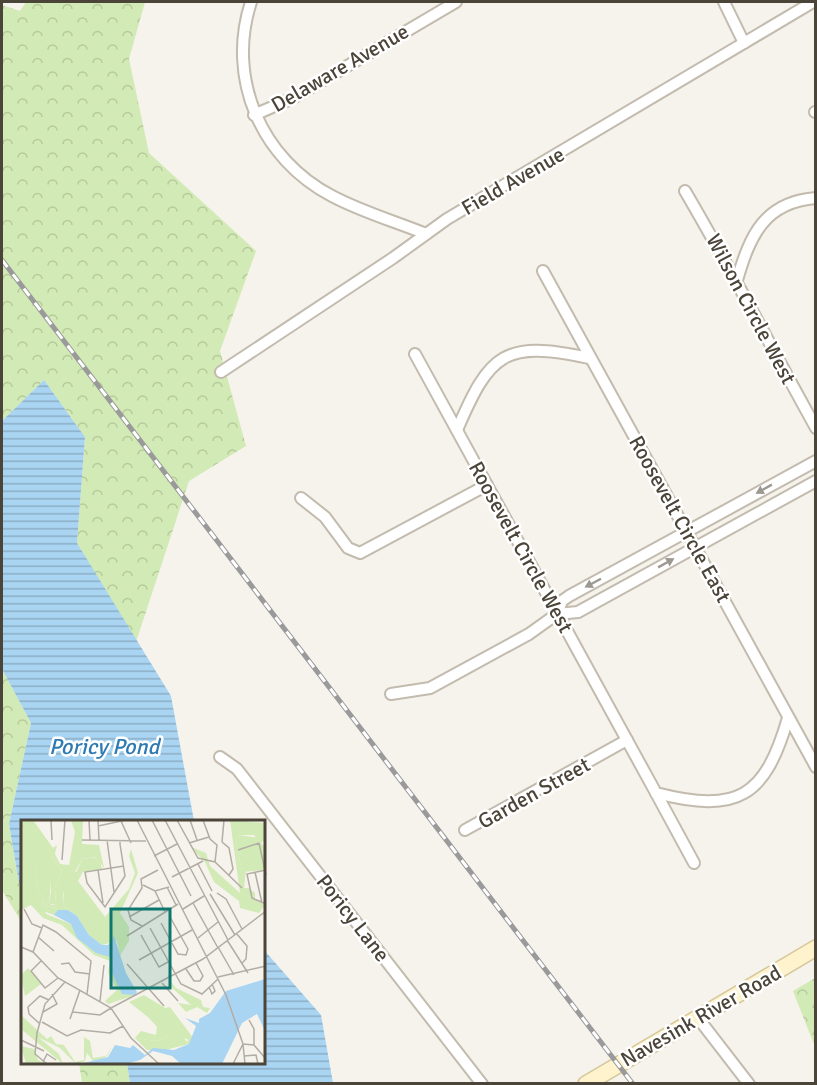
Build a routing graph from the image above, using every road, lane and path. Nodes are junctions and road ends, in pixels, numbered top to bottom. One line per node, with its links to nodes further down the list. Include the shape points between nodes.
1 (251, 2): 6 (street, via 242,54)
2 (456, 2): 6 (street, Delaware Avenue, via 293,98)
3 (724, 2): 5 (street)
4 (813, 2): 5 (street, Field Avenue)
5 (744, 43): 9 (street, Field Avenue)
6 (254, 116): 9 (street, via 277,152 308,182 362,211)
7 (685, 190): 11 (street, Wilson Circle West)
8 (816, 198): 11 (street, via 794,201 769,215 747,245)
9 (426, 234): 14 (street, Field Avenue)
10 (543, 271): 13 (street, Roosevelt Circle East)
11 (737, 280): 15 (street, Wilson Circle West)
12 (415, 354): 16 (street, Roosevelt Circle West)
13 (589, 358): 16 (street, via 550,350 505,358 480,379); 21 (street, Roosevelt Circle East)
14 (221, 372)
15 (816, 428)
16 (456, 430): 19 (street, Roosevelt Circle West)
17 (816, 461): 21 (street, one-way to 21)
18 (816, 481): 22 (street)
19 (487, 485): 20 (street, via 360,553 348,548 325,517); 23 (street, Roosevelt Circle West)
20 (301, 498)
21 (687, 532): 22 (street, Roosevelt Circle East); 23 (street, one-way to 23, via 565,598)
22 (695, 547): 23 (street, one-way to 22, via 578,612); 25 (street, Roosevelt Circle East)
23 (557, 614): 24 (street, via 529,634 430,688); 26 (street, Roosevelt Circle West)
24 (391, 694)
25 (788, 718): 28 (street, Roosevelt Circle East); 29 (street, via 771,767 746,792 710,803)
26 (627, 740): 29 (street, Roosevelt Circle West); 30 (street, Garden Street)
27 (220, 757): 34 (street, Poricy Lane, via 237,769)
28 (816, 767)
29 (657, 793): 31 (street)
30 (465, 830)
31 (694, 863)
32 (816, 948): 33 (main road, Navesink River Road)
33 (698, 1018): 35 (main road, Navesink River Road); 36 (street)
34 (482, 1083)
35 (586, 1083)
36 (749, 1083)

